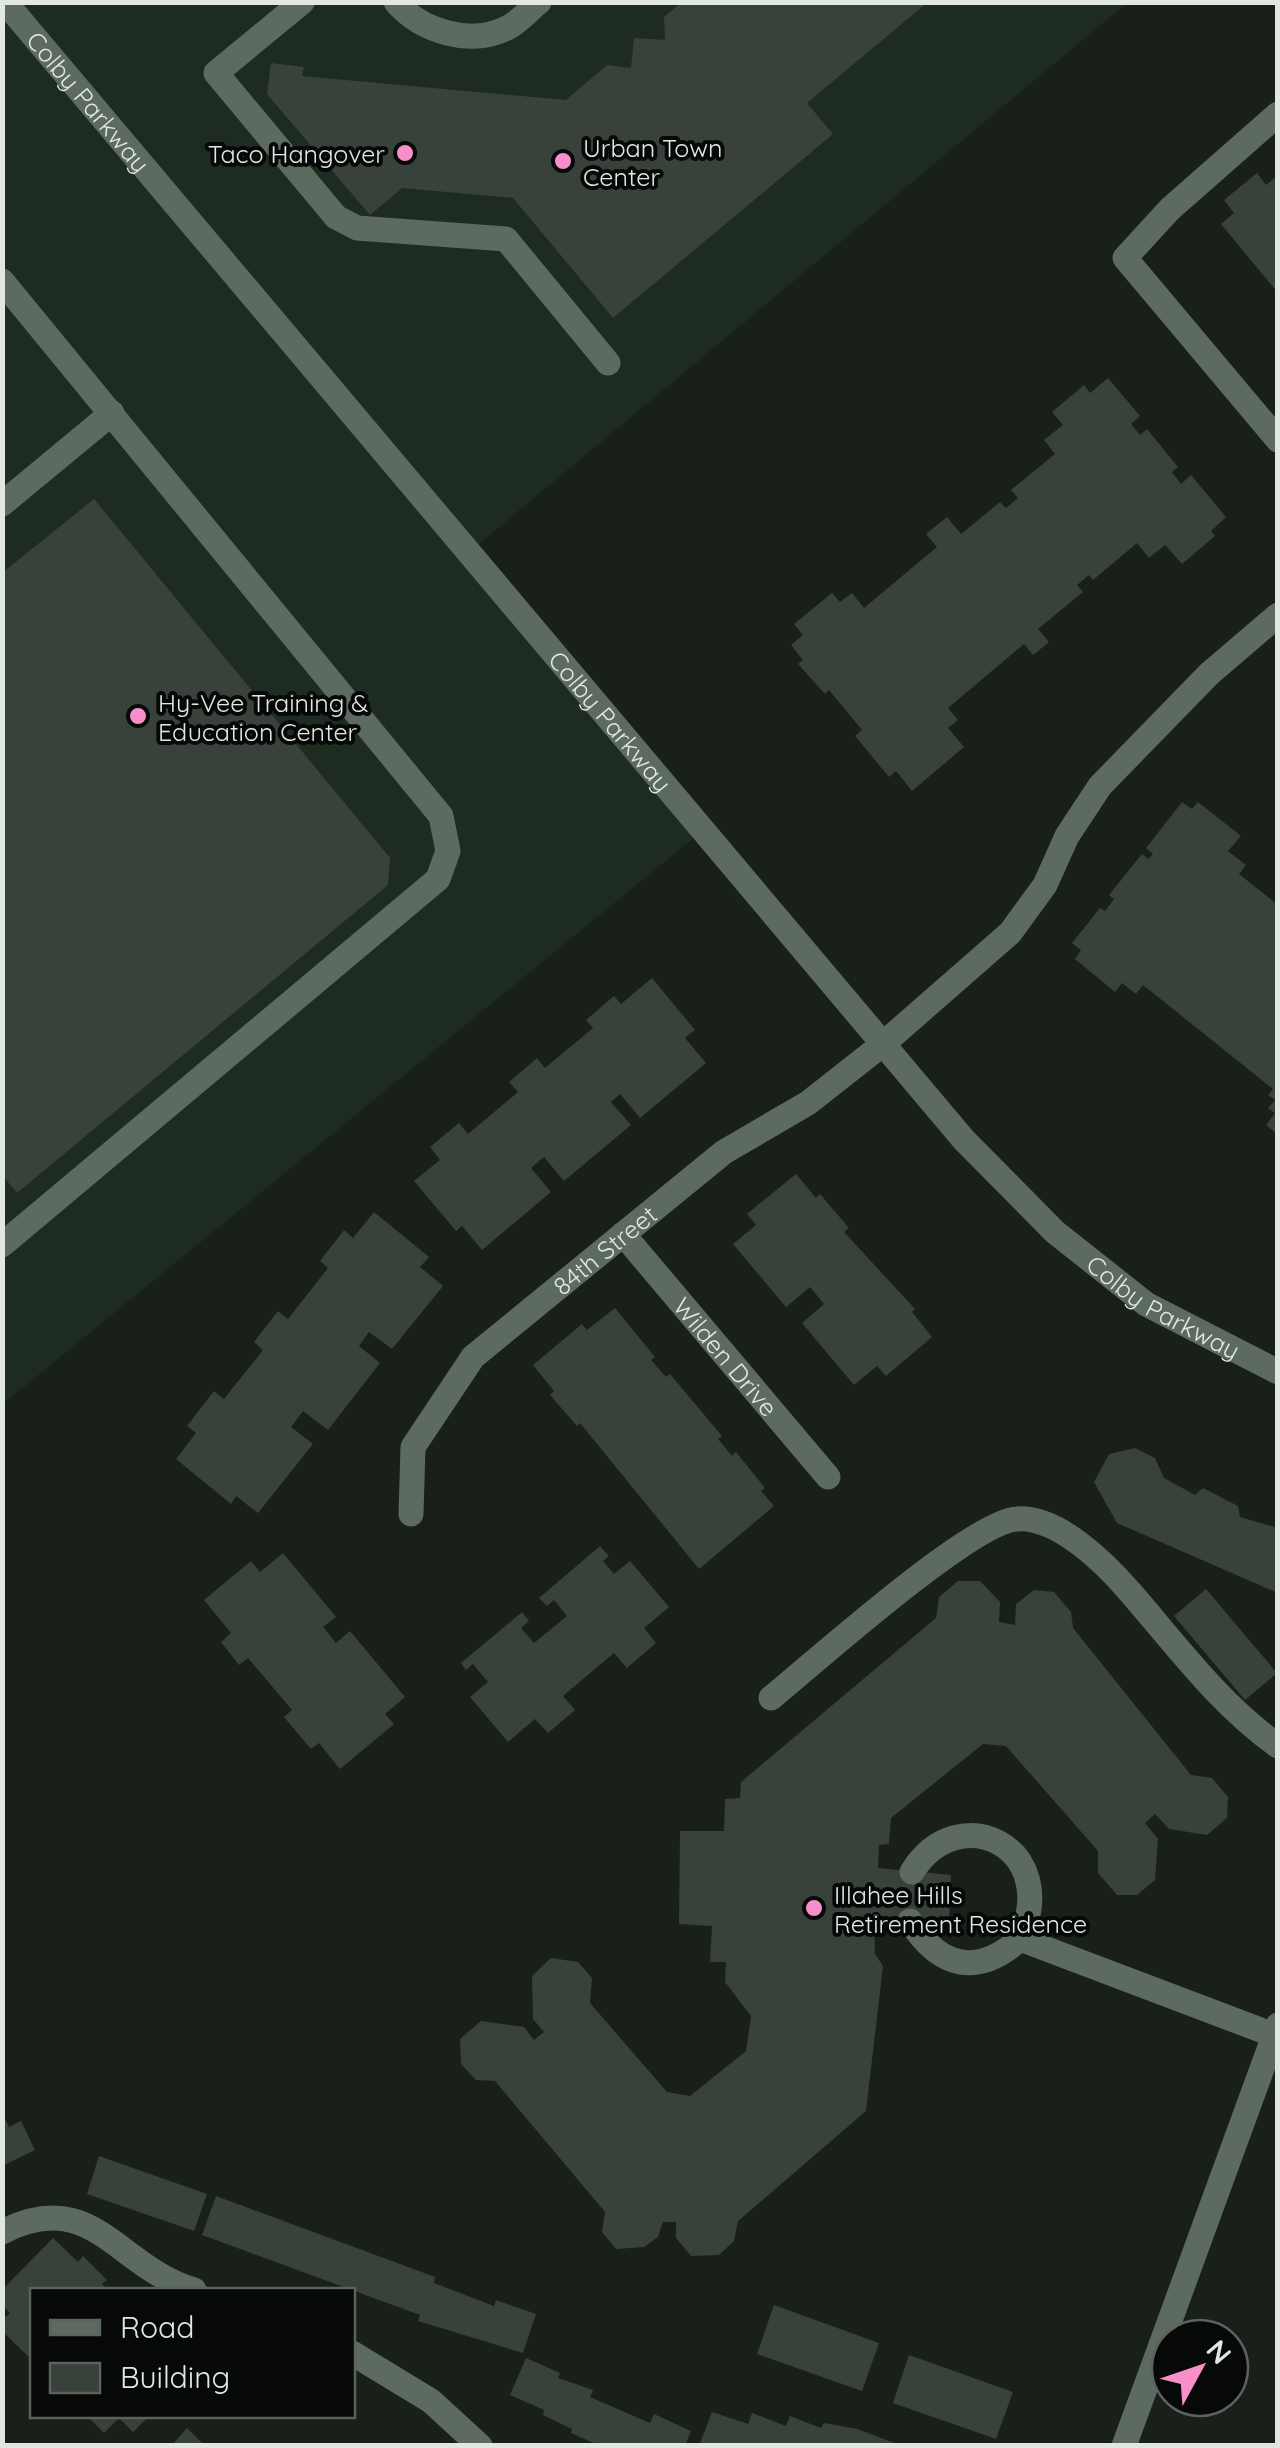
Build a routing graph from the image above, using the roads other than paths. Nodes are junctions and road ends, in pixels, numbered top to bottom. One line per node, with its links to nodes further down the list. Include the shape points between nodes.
1 (4, 2): 12 (street, Colby Parkway)
2 (302, 2): 7 (street, via 216,74 336,217 357,228 506,239)
3 (396, 2): 4 (street, via 436,32 477,36 508,28)
4 (539, 2)
5 (1278, 114): 9 (street, via 1170,208 1125,258)
6 (2, 281): 8 (street)
7 (608, 363)
8 (112, 413): 10 (street); 14 (street, via 441,816 448,851 438,878)
9 (1278, 440)
10 (2, 504)
11 (1278, 615): 12 (street, 84th Street, via 1209,674 1100,786 1010,933)
12 (883, 1044): 13 (street, 84th Street, via 808,1103 724,1152); 15 (street, Colby Parkway, via 964,1140 1055,1232 1146,1304)
13 (624, 1234): 16 (street, Wilden Drive); 17 (street, 84th Street, via 474,1356 413,1447)
14 (2, 1245)
15 (1278, 1372)
16 (828, 1478)
17 (411, 1514)
18 (771, 1698): 19 (street, via 963,1542 1016,1518 1051,1527 1108,1567 1235,1716)
19 (1278, 1746)
20 (912, 1872): 22 (street, via 929,1850 951,1838 1000,1843 1017,1856 1033,1888)
21 (910, 1921): 22 (street, via 924,1944 971,1964 992,1960)
22 (1020, 1939): 23 (street)
23 (1276, 2030): 28 (street)
24 (2, 2232): 25 (street, via 50,2214 76,2218 134,2260)
25 (190, 2288)
26 (355, 2354): 27 (street, via 431,2401)
27 (480, 2446)
28 (1124, 2446)

